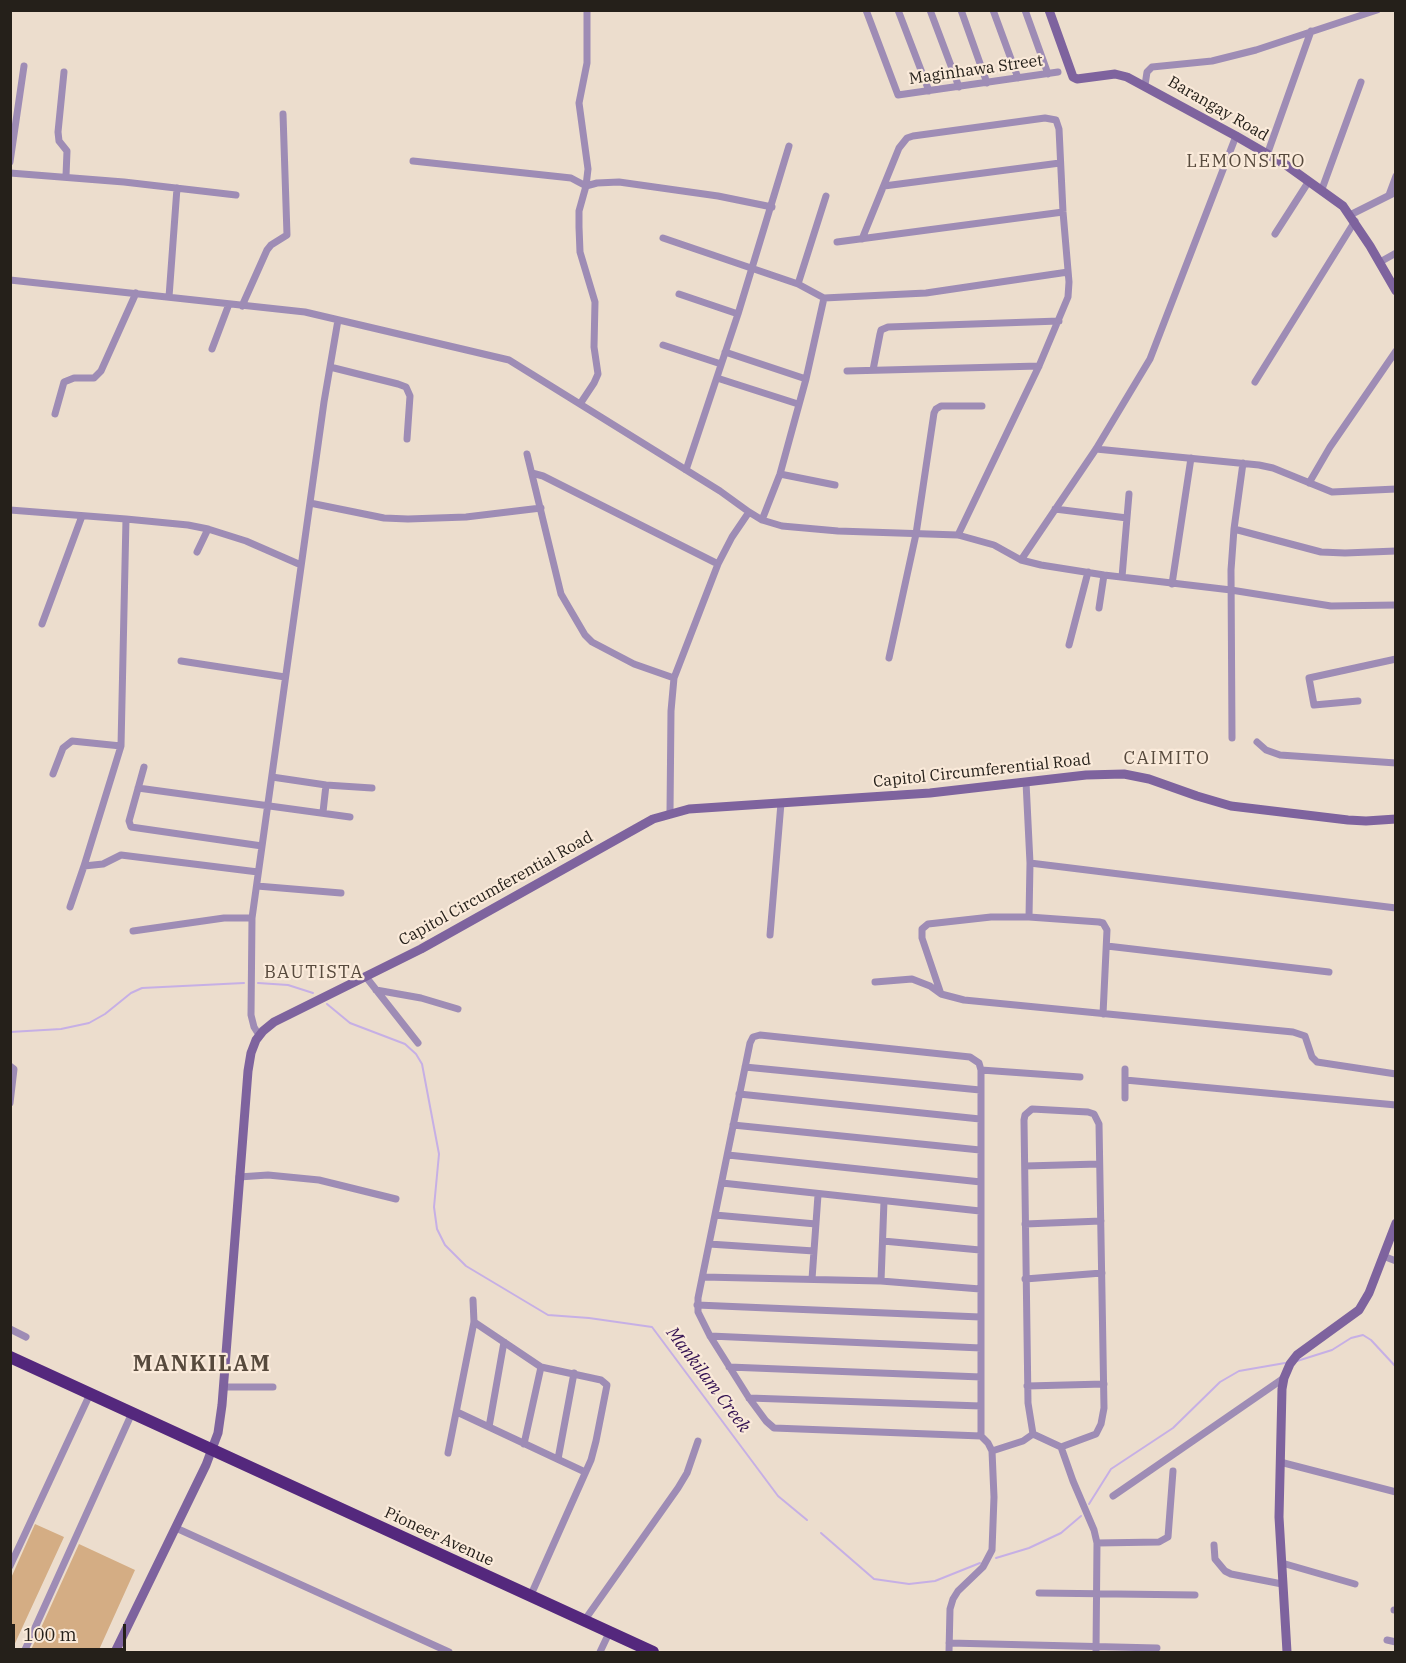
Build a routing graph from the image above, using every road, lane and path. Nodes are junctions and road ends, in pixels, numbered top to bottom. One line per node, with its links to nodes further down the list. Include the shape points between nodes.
1 (587, 10): 33 (street, via 587,63 579,103 587,156)
2 (866, 10): 20 (street, Maginhawa Street, via 898,95)
3 (898, 10): 20 (street)
4 (930, 10): 19 (street)
5 (961, 10): 17 (street)
6 (993, 10): 15 (street)
7 (1025, 10): 14 (street)
8 (1049, 10): 18 (main road, Barangay Road, via 1073,77 1115,74)
9 (1377, 10): 10 (street)
10 (1311, 31): 18 (street, via 1212,61 1152,67); 25 (street)
11 (24, 66): 22 (street)
12 (64, 72): 30 (street, via 58,132 67,151)
13 (1058, 72): 14 (street, Maginhawa Street)
14 (1048, 74): 15 (street, Maginhawa Street)
15 (1018, 78): 17 (street, Maginhawa Street)
16 (1361, 82): 36 (street)
17 (987, 83): 19 (street, Maginhawa Street)
18 (1145, 85): 23 (main road, Barangay Road)
19 (959, 87): 20 (street, Maginhawa Street)
20 (929, 91)
21 (283, 114): 59 (street, via 287,235 267,249)
22 (13, 132): 27 (street)
23 (1236, 136): 25 (main road, Barangay Road); 80 (street, via 1152,352)
24 (789, 146): 40 (street)
25 (1267, 154): 32 (main road, Barangay Road)
26 (413, 161): 33 (street, via 571,178)
27 (10, 162)
28 (1060, 163): 34 (street); 34 (street, via 1056,120 1045,118 907,138); 41 (street)
29 (10, 173): 30 (street)
30 (66, 176): 35 (street)
31 (1395, 176): 37 (street)
32 (1310, 181): 36 (main road, Barangay Road); 43 (street)
33 (586, 186): 40 (street, via 619,182); 75 (street, via 579,211 579,242 595,302 598,374)
34 (884, 186): 45 (street)
35 (177, 188): 38 (street); 56 (street)
36 (1322, 189): 42 (main road, Barangay Road)
37 (1392, 193): 42 (street)
38 (236, 195)
39 (826, 196): 52 (street)
40 (772, 207): 49 (street)
41 (1063, 212): 45 (street); 50 (street)
42 (1353, 218): 48 (main road, Barangay Road); 74 (street)
43 (1275, 234)
44 (663, 238): 49 (street)
45 (862, 239): 46 (street)
46 (837, 242)
47 (1395, 253): 48 (street)
48 (1380, 262): 53 (main road, Barangay Road)
49 (752, 268): 52 (street); 60 (street)
50 (1068, 272): 57 (street, via 926,293); 62 (street, via 1068,297)
51 (10, 280): 54 (street)
52 (798, 284): 57 (street)
53 (1395, 291)
54 (136, 293): 56 (street); 78 (street, via 101,371 94,378 64,382)
55 (679, 294): 60 (street)
56 (169, 297): 58 (street)
57 (824, 298): 73 (street)
58 (229, 304): 59 (street); 64 (street)
59 (242, 306): 61 (street, via 305,312)
60 (738, 314): 66 (street)
61 (338, 320): 69 (street); 75 (street, via 509,360)
62 (1059, 321): 68 (street); 70 (street, via 888,327 881,330)
63 (663, 345): 67 (street)
64 (212, 350)
65 (1395, 351): 87 (street)
66 (725, 352): 67 (street); 73 (street)
67 (721, 364): 72 (street)
68 (1039, 366): 70 (street); 103 (street)
69 (330, 367): 79 (street, via 406,387 410,396); 91 (street)
70 (873, 370): 71 (street)
71 (847, 371)
72 (717, 378): 76 (street); 84 (street)
73 (806, 379): 76 (street)
74 (1255, 382)
75 (580, 404): 84 (street)
76 (798, 404): 86 (street)
77 (982, 406): 102 (street, via 936,409)
78 (55, 414)
79 (407, 439)
80 (1096, 449): 82 (street); 93 (street)
81 (527, 454): 85 (street)
82 (1191, 458): 83 (street); 112 (street)
83 (1244, 463): 87 (street, via 1273,468); 101 (street)
84 (686, 470): 95 (street)
85 (532, 474): 92 (street); 107 (street)
86 (780, 474): 88 (street); 99 (street)
87 (1309, 483): 89 (street, via 1332,492)
88 (835, 485)
89 (1395, 489)
90 (1129, 494): 97 (street)
91 (310, 503): 92 (street, via 408,519); 108 (street)
92 (541, 508): 122 (street, via 561,594 585,635 633,664)
93 (1055, 509): 97 (street); 106 (street)
94 (10, 510): 96 (street)
95 (749, 512): 99 (street); 107 (street)
96 (82, 516): 98 (street); 116 (street)
97 (1127, 518): 111 (street)
98 (126, 519): 100 (street); 126 (street)
99 (762, 520): 102 (street, via 792,527)
100 (208, 529): 105 (street); 108 (street)
101 (1234, 529): 104 (street, via 1321,552); 113 (street)
102 (916, 534): 103 (street); 118 (street)
103 (958, 535): 106 (street, via 994,545)
104 (1395, 551)
105 (196, 552)
106 (1021, 560): 109 (street)
107 (718, 564): 122 (street)
108 (301, 566): 121 (street)
109 (1088, 572): 110 (street); 117 (street)
110 (1104, 575): 111 (street); 115 (street)
111 (1122, 577): 112 (street)
112 (1172, 584): 113 (street)
113 (1231, 590): 114 (street, via 1331,606); 124 (street)
114 (1395, 605)
115 (1099, 608)
116 (42, 624)
117 (1069, 645)
118 (889, 658)
119 (1395, 659): 123 (street, via 1309,678 1314,705)
120 (181, 661): 121 (street)
121 (285, 678): 130 (street)
122 (674, 678): 138 (street)
123 (1358, 701)
124 (1232, 738)
125 (1257, 742): 127 (street, via 1272,753 1288,756)
126 (121, 746): 129 (street, via 72,741 63,748); 143 (street)
127 (1395, 763)
128 (144, 767): 133 (street)
129 (53, 774)
130 (272, 777): 132 (street); 136 (street)
131 (1026, 782): 135 (main road, Capitol Circumferential Road); 140 (main road, Capitol Circumferential Road, via 1124,774 1231,806 1348,820); 142 (street)
132 (326, 785): 134 (street); 137 (street)
133 (138, 788): 136 (street); 141 (street, via 129,821 133,829)
134 (372, 788)
135 (781, 803): 138 (main road, Capitol Circumferential Road); 152 (street)
136 (268, 804): 137 (street); 141 (street)
137 (323, 812): 139 (street)
138 (670, 812): 155 (main road, Capitol Circumferential Road)
139 (350, 817)
140 (1395, 819)
141 (262, 846): 144 (street)
142 (1030, 863): 148 (street); 149 (street)
143 (84, 866): 144 (street, via 103,864 127,854); 147 (street)
144 (258, 872): 145 (street)
145 (256, 886): 146 (street); 150 (street)
146 (341, 893)
147 (70, 906)
148 (1395, 908)
149 (1029, 917): 153 (street, via 1103,923); 158 (street, via 991,917 924,926 922,938)
150 (252, 918): 151 (street, via 224,918); 161 (street, via 251,1015)
151 (133, 931)
152 (770, 934)
153 (1107, 946): 154 (street); 160 (street)
154 (1329, 972)
155 (366, 977): 157 (street); 161 (main road, Capitol Circumferential Road, via 274,1022)
156 (875, 982): 158 (street, via 912,979)
157 (376, 990): 159 (street); 162 (street)
158 (941, 994): 160 (street, via 964,1000)
159 (458, 1009)
160 (1103, 1014): 167 (street, via 1293,1032 1305,1036 1317,1062)
161 (259, 1035): 181 (main road, via 248,1071)
162 (418, 1043)
163 (10, 1066): 173 (street, via 14,1068)
164 (745, 1067): 166 (street, via 751,1040 760,1035 970,1058 979,1063); 170 (street); 171 (street)
165 (1125, 1068): 169 (street)
166 (981, 1070): 168 (street); 170 (street)
167 (1395, 1074)
168 (1080, 1077)
169 (1125, 1080): 172 (street); 174 (street)
170 (980, 1090): 175 (street)
171 (740, 1094): 175 (street); 176 (street)
172 (1125, 1098)
173 (10, 1103)
174 (1395, 1105)
175 (980, 1119): 177 (street)
176 (733, 1125): 177 (street); 178 (street)
177 (980, 1149): 182 (street)
178 (728, 1155): 182 (street); 183 (street)
179 (1099, 1164): 180 (street); 180 (street, via 1099,1125 1094,1114 1032,1109 1025,1115); 189 (street)
180 (1025, 1166): 192 (street)
181 (239, 1177): 185 (street, via 268,1175 319,1180); 222 (main road)
182 (981, 1182): 187 (street)
183 (722, 1183): 184 (street); 188 (street)
184 (818, 1195): 186 (street); 191 (street)
185 (396, 1199)
186 (884, 1201): 187 (street); 193 (street)
187 (980, 1211): 195 (street)
188 (715, 1215): 191 (street); 194 (street)
189 (1101, 1221): 192 (street); 199 (street)
190 (1395, 1223): 197 (main road)
191 (816, 1224): 196 (street)
192 (1025, 1224): 202 (street)
193 (883, 1241): 195 (street); 203 (street)
194 (709, 1244): 196 (street); 200 (street)
195 (980, 1250): 204 (street)
196 (814, 1251): 201 (street)
197 (1383, 1256): 198 (street); 219 (main road, via 1359,1310 1297,1355)
198 (1395, 1261)
199 (1102, 1273): 202 (street); 220 (street)
200 (703, 1277): 201 (street); 206 (street)
201 (812, 1279): 203 (street)
202 (1025, 1279): 221 (street)
203 (880, 1281): 204 (street)
204 (980, 1289): 207 (street)
205 (473, 1300): 208 (street)
206 (697, 1305): 207 (street); 210 (street)
207 (980, 1317): 213 (street)
208 (474, 1322): 212 (street); 227 (street)
209 (10, 1329): 211 (street)
210 (710, 1336): 213 (street); 216 (street)
211 (26, 1337)
212 (504, 1342): 215 (street); 229 (street)
213 (981, 1348): 218 (street)
214 (10, 1357): 224 (highway, Pioneer Avenue)
215 (541, 1367): 217 (street); 233 (street)
216 (729, 1367): 218 (street); 225 (street)
217 (574, 1373): 238 (street); 240 (street, via 607,1385 596,1441)
218 (981, 1377): 226 (street)
219 (1284, 1378): 239 (main road); 243 (street)
220 (1104, 1384): 221 (street); 234 (street, via 1100,1429 1089,1438)
221 (1027, 1386): 230 (street)
222 (223, 1387): 223 (street); 235 (main road, via 220,1426)
223 (273, 1387)
224 (90, 1394): 228 (highway, Pioneer Avenue); 248 (street)
225 (749, 1398): 226 (street); 231 (street, via 770,1425 780,1430)
226 (981, 1406): 231 (street)
227 (457, 1412): 229 (street); 237 (street)
228 (132, 1413): 235 (highway, Pioneer Avenue); 263 (street)
229 (489, 1427): 233 (street)
230 (1033, 1434): 234 (street); 236 (street)
231 (981, 1436): 236 (street)
232 (698, 1441): 255 (street, via 678,1488)
233 (524, 1444): 238 (street)
234 (1061, 1448): 245 (street)
235 (212, 1451): 244 (main road); 254 (highway, Pioneer Avenue)
236 (992, 1451): 259 (street, via 992,1550 983,1567 953,1599)
237 (448, 1453)
238 (558, 1459): 240 (street)
239 (1280, 1462): 242 (street); 247 (main road)
240 (585, 1472): 254 (street)
241 (1173, 1472): 245 (street, via 1169,1533 1164,1540)
242 (1395, 1492)
243 (1113, 1496)
244 (176, 1528): 262 (main road); 264 (street)
245 (1097, 1543): 252 (street)
246 (1214, 1545): 249 (street, via 1215,1559 1225,1571)
247 (1281, 1563): 249 (main road); 250 (street)
248 (10, 1566)
249 (1282, 1584): 268 (main road)
250 (1355, 1584)
251 (1039, 1593): 252 (street)
252 (1096, 1593): 253 (street); 261 (street)
253 (1194, 1595)
254 (530, 1597): 255 (highway, Pioneer Avenue)
255 (584, 1621): 256 (highway, Pioneer Avenue)
256 (609, 1633): 265 (street); 266 (highway, Pioneer Avenue)
257 (1387, 1640): 258 (street)
258 (1395, 1642)
259 (949, 1643): 261 (street); 267 (street)
260 (1157, 1648): 261 (street)
261 (1096, 1649)
262 (119, 1651)
263 (24, 1653)
264 (449, 1653)
265 (600, 1653)
266 (653, 1653)
267 (949, 1653)
268 (1287, 1653)

